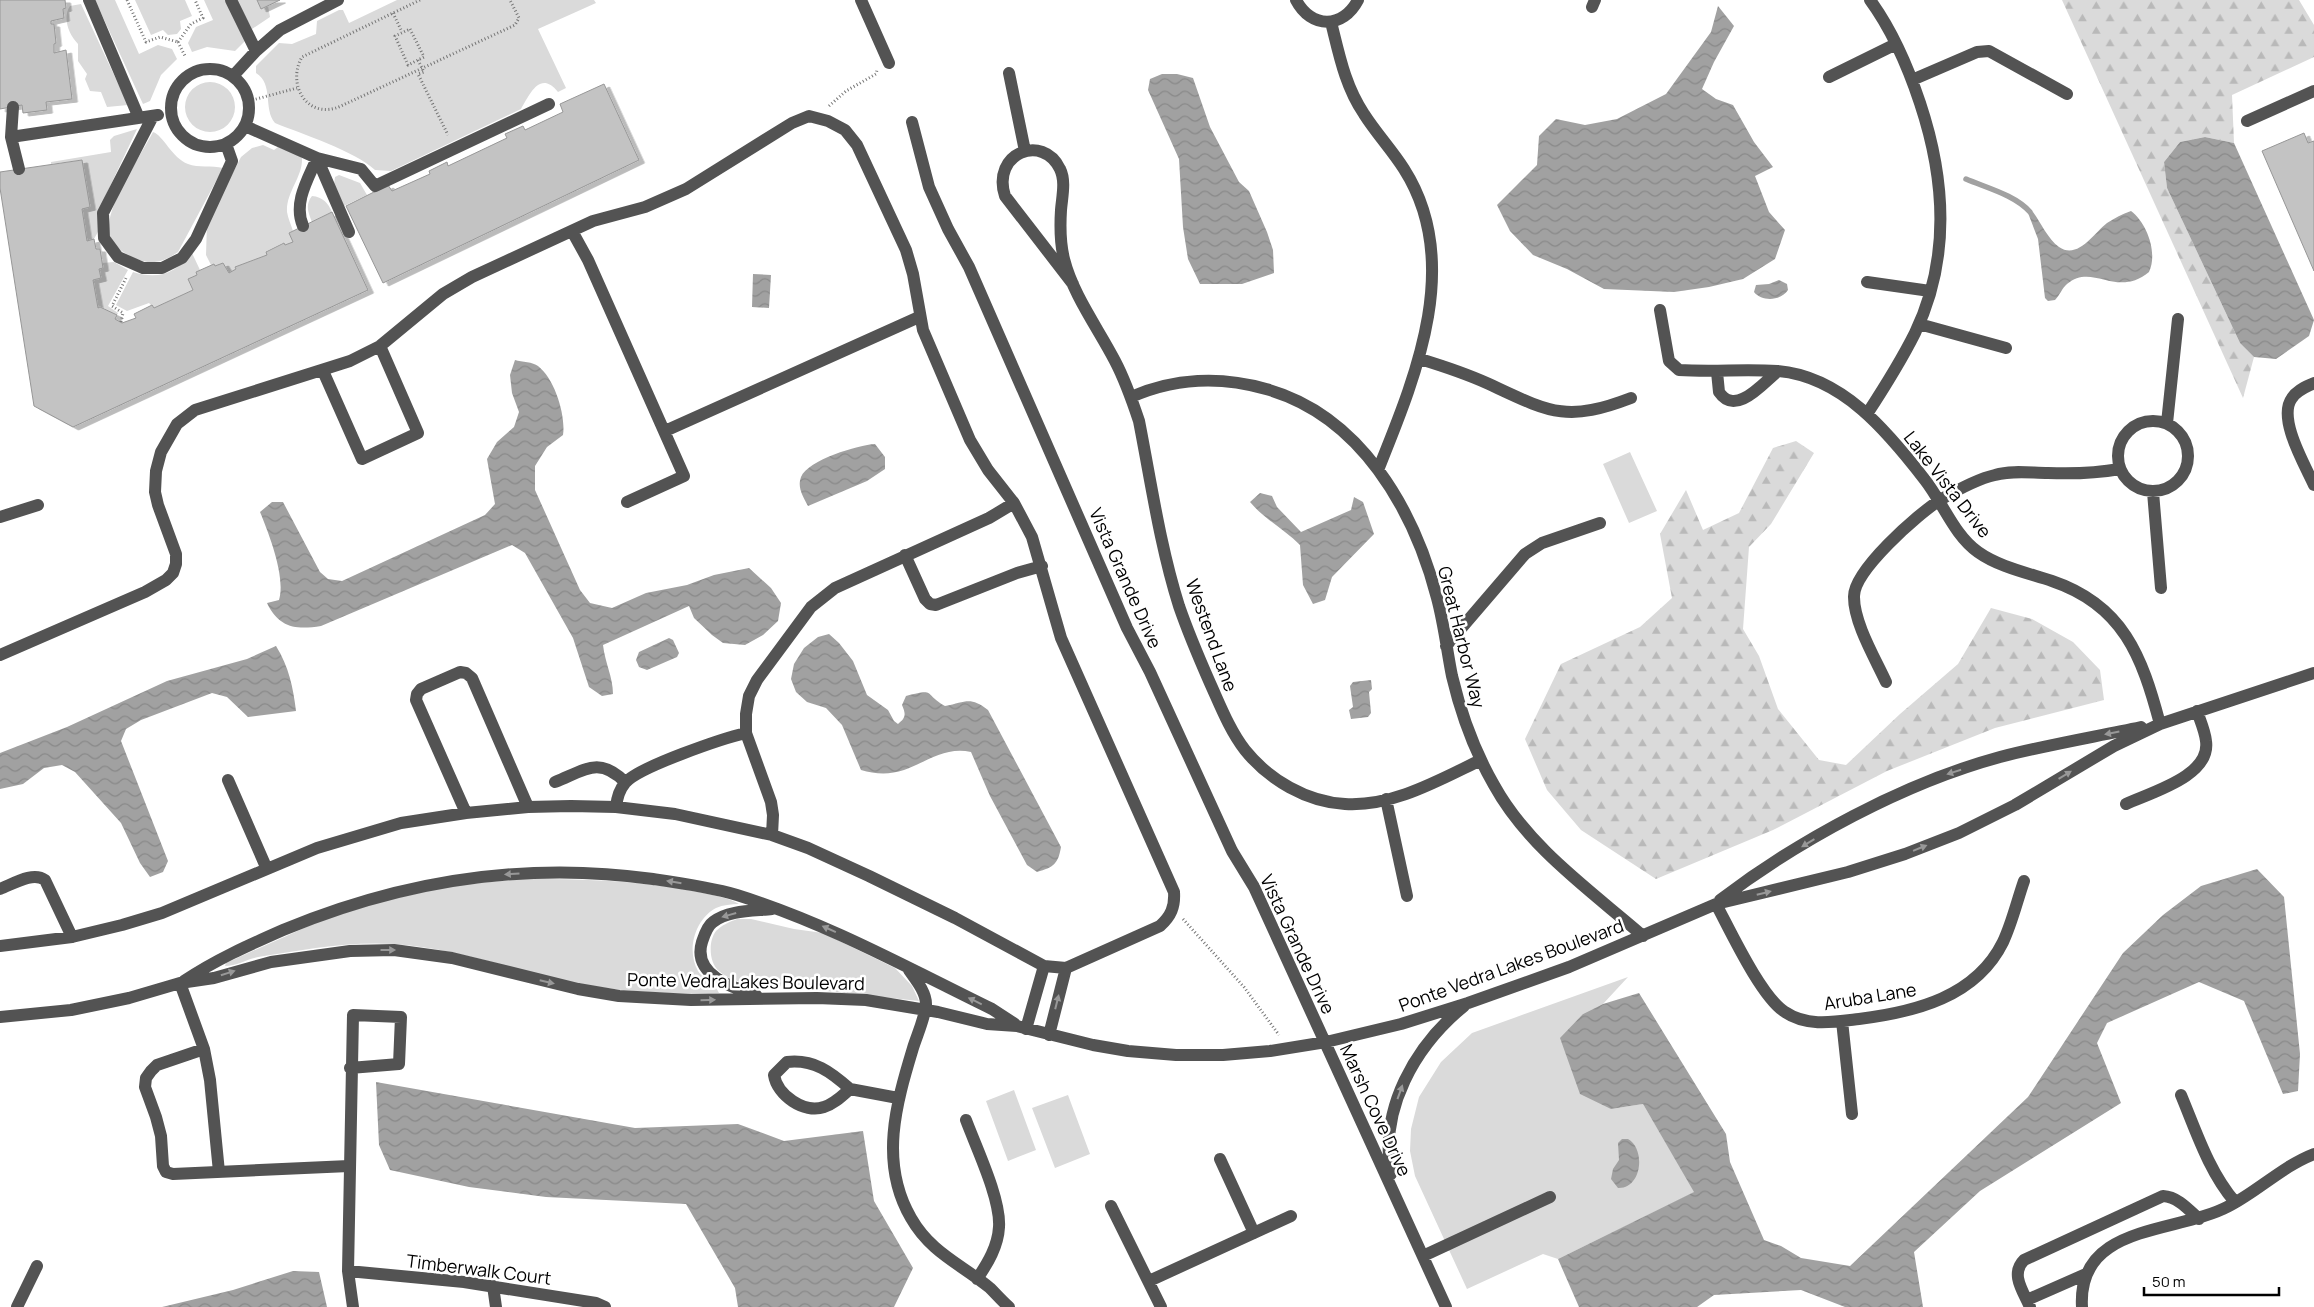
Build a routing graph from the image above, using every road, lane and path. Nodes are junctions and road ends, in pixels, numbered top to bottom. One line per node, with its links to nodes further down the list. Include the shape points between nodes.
1 (89, 0): 34 (street)
2 (127, 0): 15 (path, via 146,42 160,38)
3 (194, 0): 15 (path, via 203,18 191,24)
4 (231, 0): 17 (street)
5 (420, 0): 12 (path)
6 (510, 0): 21 (path, via 519,22)
7 (861, 0): 20 (street)
8 (1296, 0): 13 (street, via 1302,11 1312,18)
9 (1358, 0): 13 (street, via 1352,11)
10 (1870, 0): 16 (street)
11 (329, 2): 17 (street, via 280,30)
12 (393, 13): 14 (path); 26 (path, via 302,56 297,65)
13 (1332, 22): 59 (street, via 1341,65 1351,91 1363,113 1405,170 1418,196 1427,229 1431,289)
14 (402, 32): 19 (path, via 410,29 424,58); 19 (path, via 395,36 408,65)
15 (178, 42): 18 (path)
16 (1896, 44): 24 (street); 25 (street)
17 (256, 51): 23 (street)
18 (185, 56)
19 (418, 60): 21 (path)
20 (884, 64): 35 (path, via 876,74 846,91)
21 (422, 68): 26 (path, via 332,109 314,107); 40 (path, via 424,72 418,74)
22 (1008, 73): 42 (street)
23 (233, 76): 29 (street); 32 (street, via 213,69 192,72 176,87)
24 (1829, 77)
25 (1912, 80): 28 (street, via 1977,52 1989,51); 51 (street, via 1932,140 1939,178 1939,252)
26 (297, 88): 29 (path)
27 (2314, 91): 36 (street)
28 (2067, 94)
29 (249, 101): 38 (street)
30 (549, 104): 43 (street, via 375,186 361,169)
31 (13, 107): 39 (street)
32 (170, 114): 33 (street); 41 (street, via 179,133 191,143 206,147)
33 (153, 116): 34 (street); 48 (street, via 103,214 104,238 118,257)
34 (139, 118): 39 (street)
35 (816, 118): 46 (street, via 809,116 776,132 686,189 645,207 593,221); 53 (street, via 828,120 845,130 856,145 906,250)
36 (2247, 121)
37 (912, 122): 120 (street, Vista Grande Drive, via 929,187 977,285 1101,570)
38 (245, 126): 41 (street); 43 (street)
39 (11, 137): 44 (street)
40 (452, 142)
41 (226, 144): 48 (street, via 232,160 196,238 182,258 162,268 143,268)
42 (1025, 151): 50 (street, via 1044,153 1055,160 1061,170 1060,235 1064,260); 50 (street, via 1008,162 1002,174 1005,196)
43 (317, 158): 45 (street, via 301,194 298,216); 47 (street)
44 (19, 168)
45 (303, 226)
46 (572, 231): 57 (street, via 450,290); 68 (street)
47 (349, 232)
48 (133, 264): 55 (path, via 112,306 123,313)
49 (1867, 282): 51 (street)
50 (1073, 284): 64 (street, Westend Lane, via 1116,362)
51 (1930, 291): 56 (street)
52 (1660, 310): 62 (street, Lake Vista Drive, via 1669,360 1679,370)
53 (919, 317): 68 (street); 75 (street, via 970,440)
54 (2178, 318): 67 (street)
55 (121, 322)
56 (1919, 324): 58 (street); 66 (street)
57 (380, 346): 60 (street); 60 (street, via 418,434 362,459)
58 (2006, 348)
59 (1420, 359): 65 (street, via 1553,411 1588,412); 70 (street)
60 (323, 371): 83 (street, via 195,410 177,424 161,452 155,492 176,554 173,573 145,592)
61 (1778, 371): 62 (street, Lake Vista Drive); 62 (street, via 1748,397 1737,402 1729,401 1719,392); 66 (street, Lake Vista Drive, via 1828,385)
62 (1717, 372)
63 (2314, 383): 71 (street, via 2298,391 2290,399 2288,409 2292,435)
64 (1131, 397): 70 (street, Great Harbor Way, via 1172,384 1200,381 1226,381 1277,392 1324,415 1358,445); 93 (street, Westend Lane, via 1179,605 1215,695 1238,740 1262,768 1300,792 1345,804)
65 (1631, 398)
66 (1867, 414): 73 (street, Lake Vista Drive, via 1905,455)
67 (2166, 424): 69 (street, via 2151,421 2135,426 2124,438 2118,453); 72 (street, via 2182,435 2189,454 2185,472 2172,487)
68 (665, 431): 74 (street, via 684,476)
69 (2120, 469): 72 (street, via 2139,489); 73 (street, via 1996,474)
70 (1378, 470): 82 (street, Great Harbor Way, via 1409,520 1426,562 1438,600)
71 (2314, 485)
72 (2153, 492): 81 (street)
73 (1939, 501): 85 (street, via 1878,555 1859,576 1855,587 1853,598 1860,623); 87 (street, Lake Vista Drive, via 1978,552 1992,561 2069,587 2106,612 2139,657)
74 (627, 502)
75 (1014, 503): 79 (street, via 989,518); 80 (street, via 1032,537)
76 (38, 505): 77 (street)
77 (0, 517)
78 (1600, 523): 82 (street, via 1542,543 1525,554)
79 (905, 555): 80 (street, via 925,599 936,605); 88 (street, via 835,588 811,607 756,680 749,696)
80 (1042, 566): 104 (street, via 1061,638 1174,892)
81 (2160, 588)
82 (1446, 646): 89 (street, Great Harbor Way, via 1464,719)
83 (0, 655)
84 (2314, 673): 86 (street, Ponte Vedra Lakes Boulevard)
85 (1886, 682)
86 (2197, 710): 87 (street, Ponte Vedra Lakes Boulevard); 94 (street, via 2206,741 2203,760 2197,768 2179,780)
87 (2160, 724): 103 (street, Ponte Vedra Lakes Boulevard, one-way to 87, via 1848,872 1959,833 2015,805 2114,746); 103 (street, Ponte Vedra Lakes Boulevard, one-way to 103, via 1999,758 1944,775 1841,823 1758,873)
88 (746, 732): 92 (street, via 710,742); 98 (street, via 771,802)
89 (1481, 760): 93 (street, Westend Lane, via 1421,788); 106 (street, Great Harbor Way, via 1516,818 1541,847)
90 (228, 780): 99 (street)
91 (555, 782): 92 (street, via 588,769 603,767 614,771)
92 (625, 782): 96 (street, via 618,794)
93 (1386, 799): 102 (street)
94 (2126, 804)
95 (528, 807): 96 (street); 97 (street); 97 (street, via 472,678 460,672 421,689 416,700)
96 (616, 807): 98 (street, via 675,814)
97 (466, 813): 99 (street, via 429,817 366,832)
98 (772, 836): 109 (street, via 808,848 869,876)
99 (266, 868): 107 (street, via 162,913)
100 (2024, 881): 117 (street, Aruba Lane, via 2002,944 1974,978 1948,996 1922,1007)
101 (0, 889): 107 (street, via 33,876 41,877)
102 (1407, 896)
103 (1716, 904): 106 (street, Ponte Vedra Lakes Boulevard); 117 (street, Aruba Lane, via 1774,1004 1802,1020 1820,1023)
104 (1173, 908): 111 (street, via 1160,926); 122 (path, via 1232,972)
105 (778, 909): 110 (street, Ponte Vedra Lakes Boulevard, one-way to 105, via 841,934); 112 (street, Ponte Vedra Lakes Boulevard, one-way to 112, via 726,892 627,875 561,872 483,876 412,888 346,906 211,962); 113 (street, one-way to 113, via 726,915 712,922 701,946 702,959 721,983)
106 (1643, 936): 114 (street, Ponte Vedra Lakes Boulevard, via 1570,967)
107 (72, 937): 108 (street)
108 (0, 946)
109 (1044, 966): 111 (street); 118 (street)
110 (908, 968): 115 (street, via 923,994); 118 (street, Ponte Vedra Lakes Boulevard, one-way to 110, via 992,1009)
111 (1066, 968): 119 (street, one-way to 111)
112 (180, 983): 113 (street, Ponte Vedra Lakes Boulevard, one-way to 113, via 295,958 350,951 394,950 452,958 619,996 691,1000); 116 (street, Ponte Vedra Lakes Boulevard, via 71,1010); 121 (street)
113 (766, 998): 115 (street, Ponte Vedra Lakes Boulevard, via 866,1000)
114 (1468, 1003): 120 (street, Ponte Vedra Lakes Boulevard, via 1401,1024); 133 (street, Marsh Cove Drive, one-way to 114, via 1388,1141 1400,1090 1427,1042)
115 (925, 1009): 118 (street, Ponte Vedra Lakes Boulevard, via 987,1024); 126 (street)
116 (0, 1017)
117 (1842, 1021): 127 (street)
118 (1021, 1027): 119 (street, Ponte Vedra Lakes Boulevard)
119 (1049, 1035): 122 (street, Ponte Vedra Lakes Boulevard, via 1102,1047 1176,1055 1223,1055)
120 (1326, 1042): 122 (street, Ponte Vedra Lakes Boulevard); 133 (street, Marsh Cove Drive)
121 (204, 1048): 132 (street); 132 (street, via 150,1070 146,1087 161,1136 166,1172)
122 (1288, 1048)
123 (350, 1068): 123 (street, via 353,1015 401,1017 399,1064); 131 (street)
124 (850, 1089): 124 (street, via 823,1108 808,1108 790,1099 775,1083 774,1075 787,1062 808,1062 832,1073); 126 (street)
125 (2181, 1095): 135 (street, via 2214,1171)
126 (898, 1098): 144 (street, via 892,1155 901,1199 911,1219 930,1243)
127 (1852, 1114)
128 (966, 1120): 144 (street, via 995,1199 1000,1226 994,1248)
129 (2314, 1154): 135 (street)
130 (1220, 1159): 139 (street)
131 (349, 1166): 132 (street); 142 (street)
132 (218, 1172)
133 (1394, 1192): 140 (street, Marsh Cove Drive)
134 (1550, 1197): 140 (street)
135 (2235, 1202): 138 (street)
136 (1111, 1206): 145 (street)
137 (1290, 1216): 139 (street)
138 (2199, 1219): 143 (street, via 2147,1230 2115,1244 2097,1258); 147 (street, via 2178,1200 2163,1196 2024,1260 2016,1275)
139 (1254, 1233): 145 (street)
140 (1423, 1256): 154 (street, Marsh Cove Drive)
141 (38, 1266): 148 (street)
142 (348, 1271): 146 (street, Timberwalk Court); 149 (street)
143 (2086, 1274): 147 (street); 155 (street)
144 (977, 1279): 152 (street)
145 (1149, 1281): 153 (street)
146 (493, 1286): 150 (street); 151 (street, Timberwalk Court)
147 (2028, 1304)
148 (17, 1307)
149 (354, 1307)
150 (496, 1307)
151 (605, 1307)
152 (1009, 1307)
153 (1161, 1307)
154 (1446, 1307)
155 (2082, 1307)

